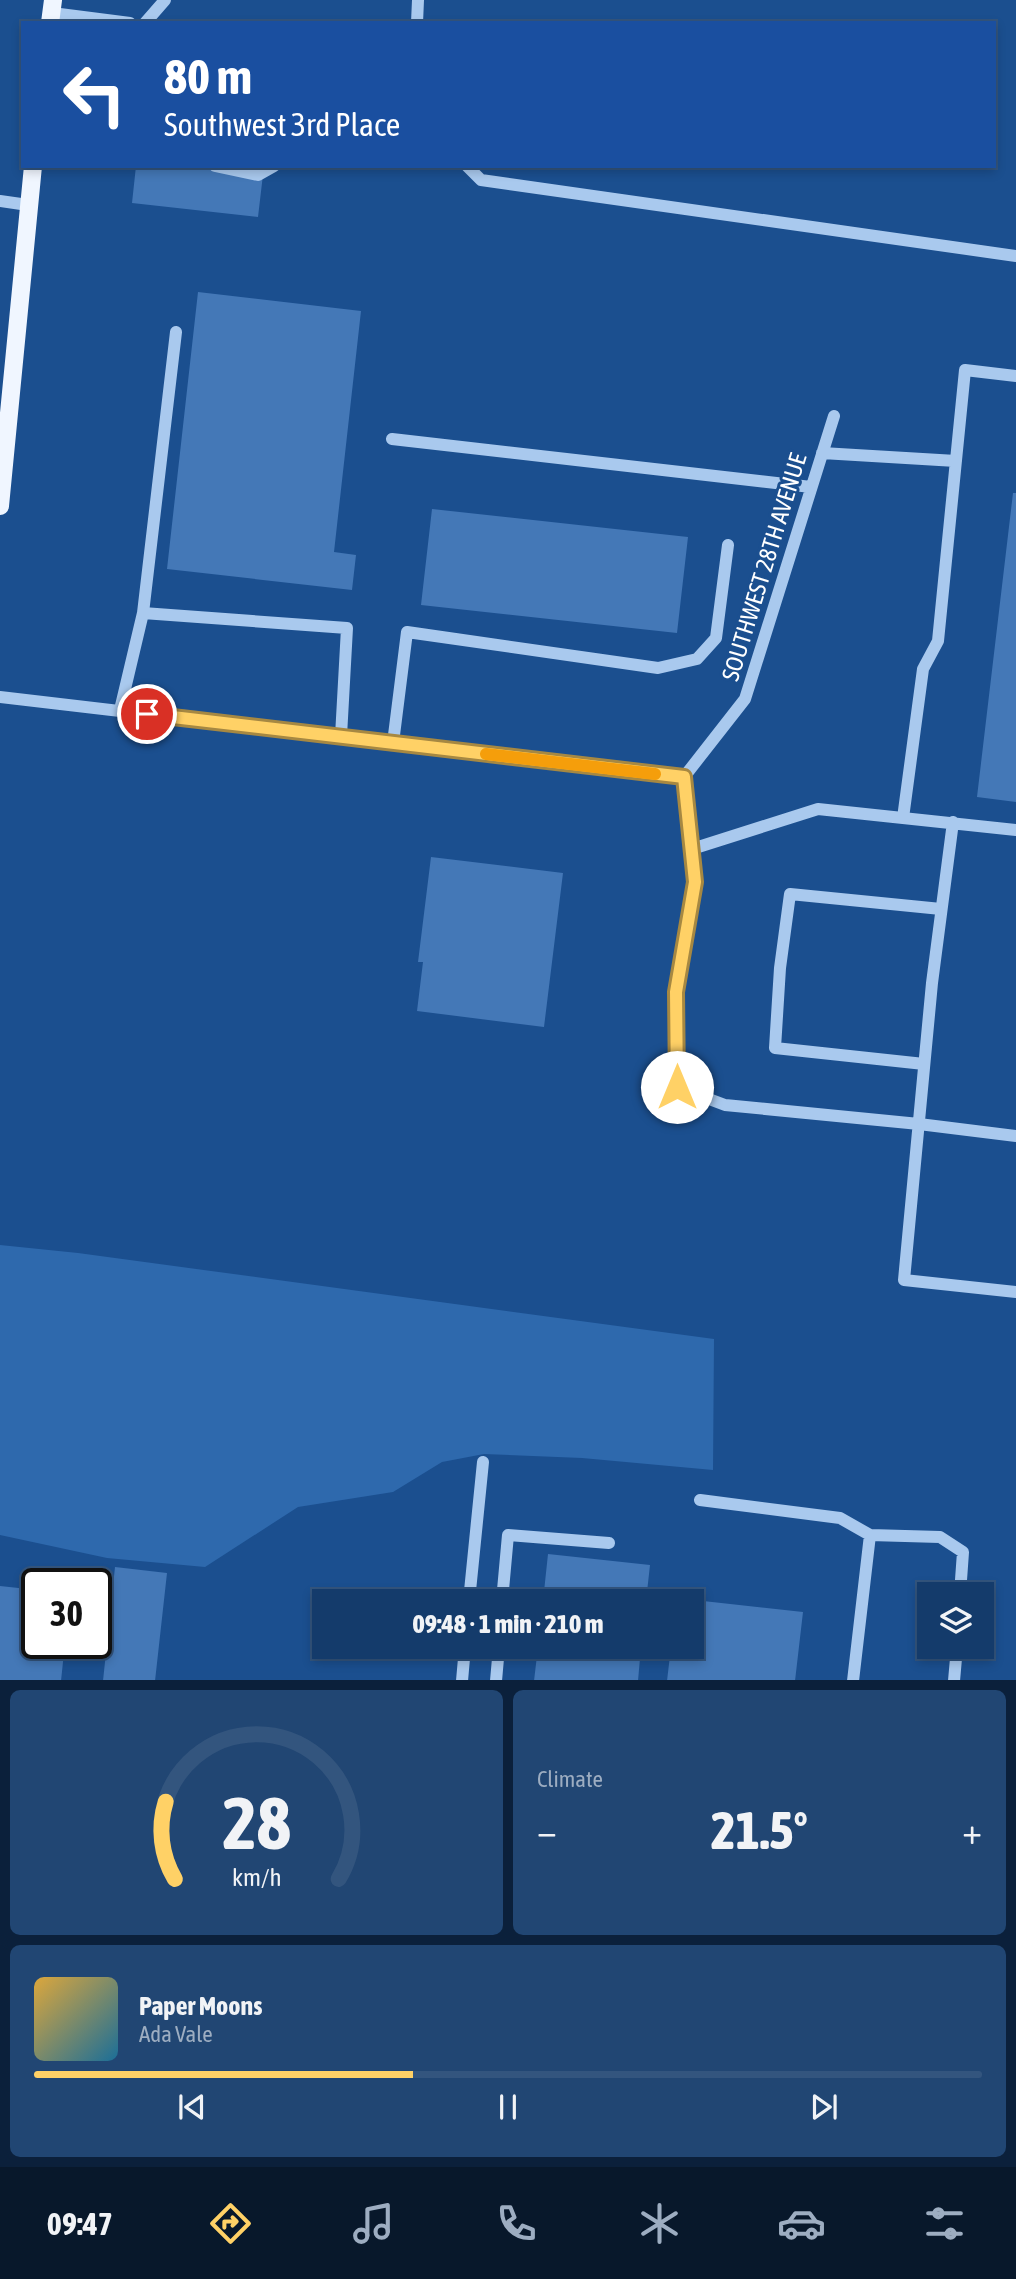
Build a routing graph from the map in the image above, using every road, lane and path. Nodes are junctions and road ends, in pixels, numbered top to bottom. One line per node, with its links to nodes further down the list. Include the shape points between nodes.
1 (165, 0): 5 (street)
2 (418, 0): 6 (street)
3 (52, 12): 4 (street)
4 (116, 21)
5 (147, 21)
6 (417, 21)
7 (33, 168): 12 (main road)
8 (225, 168): 9 (street, via 258,175)
9 (270, 168)
10 (469, 168): 13 (street, via 481,180)
11 (0, 201): 12 (street)
12 (28, 205): 21 (main road)
13 (1016, 256)
14 (176, 332): 23 (street)
15 (1016, 376): 19 (street, via 965,370)
16 (834, 416): 18 (street, SOUTHWEST 28TH AVENUE)
17 (392, 439): 20 (street)
18 (822, 453): 19 (street); 20 (street, SOUTHWEST 28TH AVENUE)
19 (956, 461): 29 (street, via 938,641 923,669)
20 (811, 487): 28 (street, SOUTHWEST 28TH AVENUE, via 745,699)
21 (0, 506)
22 (728, 545): 27 (street, via 716,638 697,659 658,668 407,632)
23 (143, 612): 25 (street); 26 (street, via 347,628)
24 (0, 697): 25 (street)
25 (120, 710): 26 (street)
26 (341, 736): 27 (street)
27 (393, 743): 28 (street)
28 (684, 777): 32 (street)
29 (903, 818): 30 (street); 32 (street, via 818,809)
30 (953, 822): 31 (street); 33 (street)
31 (1016, 830)
32 (692, 849): 35 (street, via 695,882 676,992 677,1087 725,1105)
33 (942, 909): 34 (street); 34 (street, via 790,894 780,968 775,1048)
34 (924, 1064): 35 (street)
35 (919, 1124): 36 (street); 37 (street, via 904,1280)
36 (1016, 1136)
37 (1016, 1292)
38 (482, 1462): 43 (street)
39 (701, 1500): 40 (street, via 840,1518)
40 (870, 1535): 42 (street, via 940,1536 963,1552); 50 (street)
41 (609, 1543): 44 (street, via 508,1535)
42 (961, 1582)
43 (470, 1589)
44 (503, 1589)
45 (464, 1659): 48 (street)
46 (498, 1659): 49 (street)
47 (956, 1659): 51 (street)
48 (462, 1680)
49 (496, 1680)
50 (853, 1680)
51 (954, 1680)

